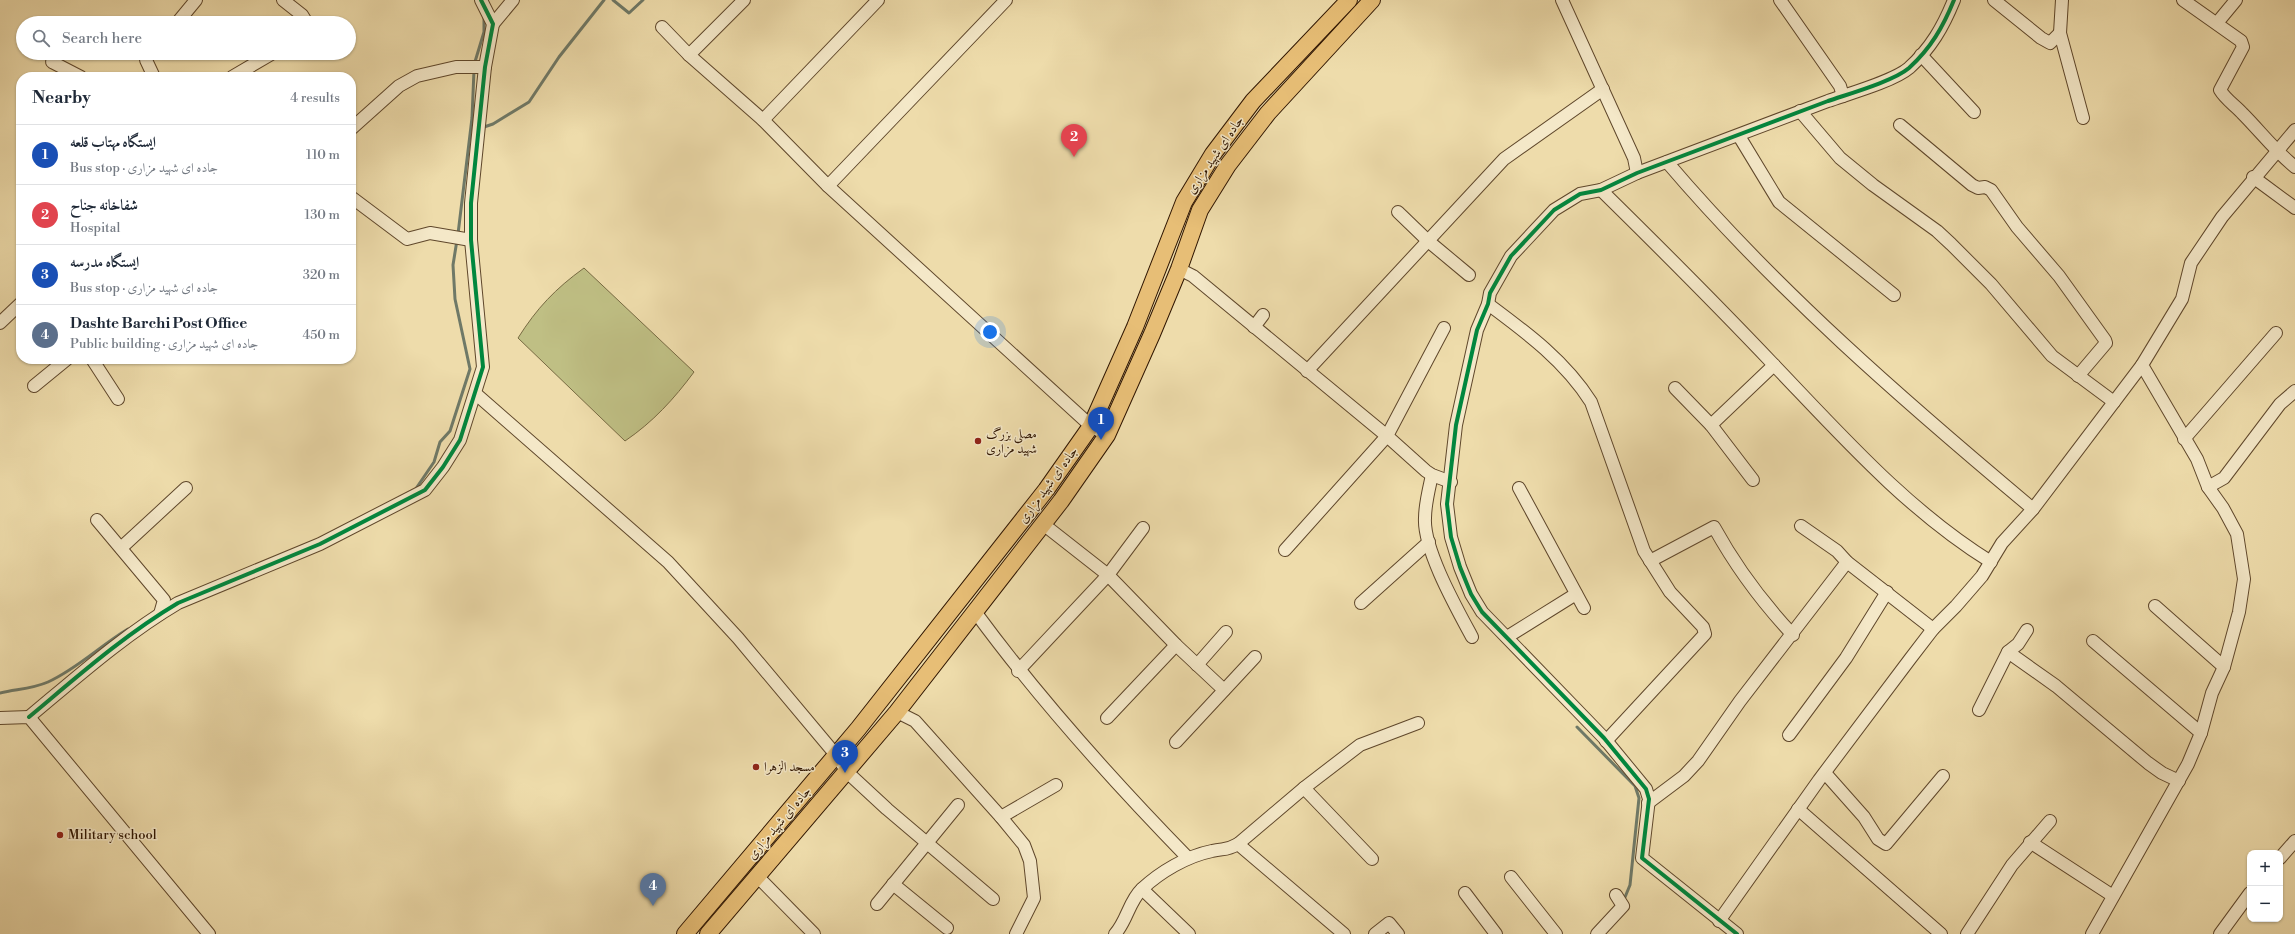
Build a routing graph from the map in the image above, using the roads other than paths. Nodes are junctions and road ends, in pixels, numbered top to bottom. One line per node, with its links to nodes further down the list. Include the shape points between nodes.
1 (196, 0): 18 (street)
2 (282, 0): 19 (street)
3 (481, 0): 22 (street)
4 (513, 0): 22 (street)
5 (744, 0): 25 (street)
6 (878, 0): 39 (street)
7 (1006, 0): 49 (street)
8 (1349, 0): 17 (main road, جاده ای شهید مزاری)
9 (1372, 0): 20 (main road, جاده ای شهید مزاری)
10 (1562, 0): 34 (street)
11 (1780, 0): 35 (street)
12 (1954, 0): 26 (street, via 1942,29)
13 (1994, 0): 24 (street, via 2050,43)
14 (2062, 0): 24 (street)
15 (2236, 0): 21 (street)
16 (2187, 1): 21 (street)
17 (1338, 12): 20 (main road); 79 (main road, جاده ای شهید مزاری, via 1254,102 1213,154 1184,202 1135,327)
18 (183, 16)
19 (303, 16)
20 (1351, 23): 56 (main road, جاده ای شهید مزاری, via 1268,113 1228,165 1200,210)
21 (2217, 23): 44 (street, via 2234,35 2243,47 2220,90)
22 (494, 24): 30 (street)
23 (662, 27): 25 (street)
24 (2060, 33): 38 (street)
25 (689, 55): 39 (street)
26 (1921, 55): 35 (street, via 1901,73); 37 (street)
27 (146, 60): 32 (street)
28 (261, 60): 33 (street)
29 (52, 62): 31 (street)
30 (485, 67): 40 (street, via 456,68 417,76 398,86); 54 (street, via 471,203)
31 (72, 72)
32 (152, 72)
33 (241, 72)
34 (1603, 89): 46 (street); 55 (street, via 1504,159)
35 (1842, 91): 36 (street)
36 (1800, 111): 43 (street); 71 (street, via 1840,158 1951,244 1991,284 2052,356)
37 (1974, 112)
38 (2083, 118)
39 (762, 120): 49 (street)
40 (356, 124)
41 (1900, 126): 71 (street, via 1972,185 1991,190 2017,227 2059,276 2105,340 2106,343)
42 (2295, 130): 44 (street)
43 (1739, 136): 45 (street); 58 (street, via 1779,202)
44 (2276, 152): 47 (street); 48 (street)
45 (1667, 162): 46 (street); 89 (street, via 1748,251 1834,337 1954,444)
46 (1636, 166): 50 (street)
47 (2295, 167)
48 (2253, 177): 52 (street); 69 (street, via 2222,216 2191,263 2182,298)
49 (828, 186): 79 (street)
50 (1601, 190): 59 (street, via 1580,194 1554,210 1510,256 1490,293); 68 (street)
51 (356, 201): 54 (street, via 407,239 430,233)
52 (2295, 208)
53 (1398, 212): 55 (street)
54 (471, 240): 75 (street, via 483,367)
55 (1427, 240): 57 (street); 70 (street)
56 (1179, 269): 63 (street, via 1192,276); 80 (main road, جاده ای شهید مزاری)
57 (1468, 275)
58 (1894, 295)
59 (1488, 304): 85 (street, via 1477,330 1456,425); 97 (street, via 1540,342 1587,396)
60 (16, 308): 62 (street)
61 (1263, 315): 63 (street)
62 (0, 323)
63 (1254, 327): 70 (street)
64 (1444, 328): 81 (street)
65 (2276, 333): 82 (street)
66 (61, 364): 72 (street)
67 (95, 364): 76 (street)
68 (1774, 365): 78 (street); 99 (street, via 1841,436 1936,525)
69 (2142, 365): 77 (street); 82 (street)
70 (1307, 371): 81 (street)
71 (2078, 376): 77 (street)
72 (34, 386)
73 (1675, 388): 78 (street)
74 (2295, 391): 86 (street, via 2280,404 2224,478)
75 (476, 394): 107 (street, via 460,440 425,490 320,544 178,603); 132 (street, via 668,562 738,638)
76 (118, 400)
77 (2114, 402): 89 (street)
78 (1711, 425): 84 (street)
79 (1091, 426): 80 (street); 132 (main road, جاده ای شهید مزاری, via 1046,490)
80 (1107, 435): 91 (main road, جاده ای شهید مزاری)
81 (1387, 436): 83 (street); 96 (street)
82 (2184, 439): 86 (street, via 2197,459)
83 (1432, 475): 85 (street); 94 (street, via 1424,519)
84 (1753, 480)
85 (1448, 481): 113 (street, via 1447,504 1451,538 1460,567 1482,612)
86 (2208, 487): 119 (street, via 2237,534 2244,579 2239,612)
87 (186, 488): 95 (street)
88 (1519, 488): 102 (street)
89 (2032, 509): 99 (street, via 2002,543)
90 (97, 520): 95 (street)
91 (1043, 524): 100 (street); 106 (main road, جاده ای شهید مزاری)
92 (1801, 526): 98 (street, via 1838,551)
93 (1143, 528): 100 (street)
94 (1429, 542): 103 (street); 112 (street, via 1446,588)
95 (121, 548): 107 (street, via 164,600)
96 (1285, 550)
97 (1650, 561): 111 (street, via 1714,527 1735,564 1772,613); 130 (street, via 1670,592 1703,627 1705,634)
98 (1847, 562): 101 (street); 111 (street)
99 (1991, 562): 108 (street, via 1956,606)
100 (1108, 575): 115 (street); 120 (street)
101 (1887, 592): 108 (street); 129 (street, via 1846,658)
102 (1576, 594): 105 (street); 113 (street)
103 (1361, 603)
104 (2155, 606): 119 (street)
105 (1584, 608)
106 (976, 613): 120 (street); 123 (main road, جاده ای شهید مزاری)
107 (160, 614): 124 (street, via 124,638)
108 (1932, 629): 134 (street)
109 (2027, 630): 116 (street, via 2018,644)
110 (1226, 632): 118 (street)
111 (1793, 635): 139 (street, via 1740,701 1698,761 1684,776)
112 (1472, 637)
113 (1507, 637): 130 (street)
114 (2093, 641): 128 (street)
115 (1176, 645): 118 (street); 126 (street)
116 (2008, 652): 122 (street); 136 (street, via 2056,686 2148,763)
117 (1255, 657): 121 (street)
118 (1197, 665): 121 (street)
119 (2224, 668): 128 (street, via 2212,693)
120 (1018, 671): 149 (street, via 1085,748)
121 (1224, 690): 131 (street)
122 (1979, 710)
123 (897, 712): 133 (main road, جاده ای شهید مزاری); 142 (street, via 915,721)
124 (29, 717): 125 (street); 164 (street)
125 (0, 718)
126 (1107, 718)
127 (1418, 723): 138 (street, via 1360,745)
128 (2200, 733): 136 (street)
129 (1789, 735)
130 (1606, 741): 139 (street, via 1646,789)
131 (1176, 742)
132 (836, 755): 133 (street); 165 (main road, جاده ای شهید مزاری)
133 (847, 772): 146 (street); 151 (main road, جاده ای شهید مزاری)
134 (1825, 773): 135 (street, via 1864,817 1878,839 1886,844); 141 (street)
135 (1943, 776)
136 (2179, 781): 157 (street)
137 (1056, 785): 142 (street)
138 (1304, 788): 147 (street); 150 (street)
139 (1648, 803): 161 (street, via 1642,858)
140 (958, 805): 146 (street)
141 (1798, 809): 161 (street); 177 (street)
142 (1001, 817): 167 (street, via 1024,845 1030,861 1034,898)
143 (2050, 821): 145 (street)
144 (2295, 841): 148 (street)
145 (2030, 842): 157 (street); 178 (street)
146 (927, 843): 153 (street); 159 (street)
147 (1238, 844): 149 (street, via 1227,850 1213,850); 170 (street)
148 (2283, 855)
149 (1188, 858): 154 (street)
150 (1372, 859)
151 (758, 877): 163 (main road, جاده ای شهید مزاری); 166 (street)
152 (1511, 877): 174 (street)
153 (893, 884): 160 (street); 162 (street)
154 (1142, 889): 168 (street, via 1123,925); 169 (street)
155 (1465, 893): 173 (street)
156 (1616, 895): 175 (street, via 1623,906)
157 (2113, 896): 179 (street)
158 (2247, 897): 180 (street)
159 (993, 898)
160 (877, 904)
161 (1719, 921): 176 (street)
162 (947, 928)
163 (710, 933)
164 (209, 934)
165 (685, 934)
166 (814, 934)
167 (1016, 934)
168 (1114, 934)
169 (1189, 934)
170 (1344, 934)
171 (1375, 934): 172 (street, via 1389,922)
172 (1398, 934)
173 (1496, 934)
174 (1556, 934)
175 (1597, 934)
176 (1737, 934)
177 (1942, 934)
178 (1967, 934)
179 (2092, 934)
180 (2220, 934)

